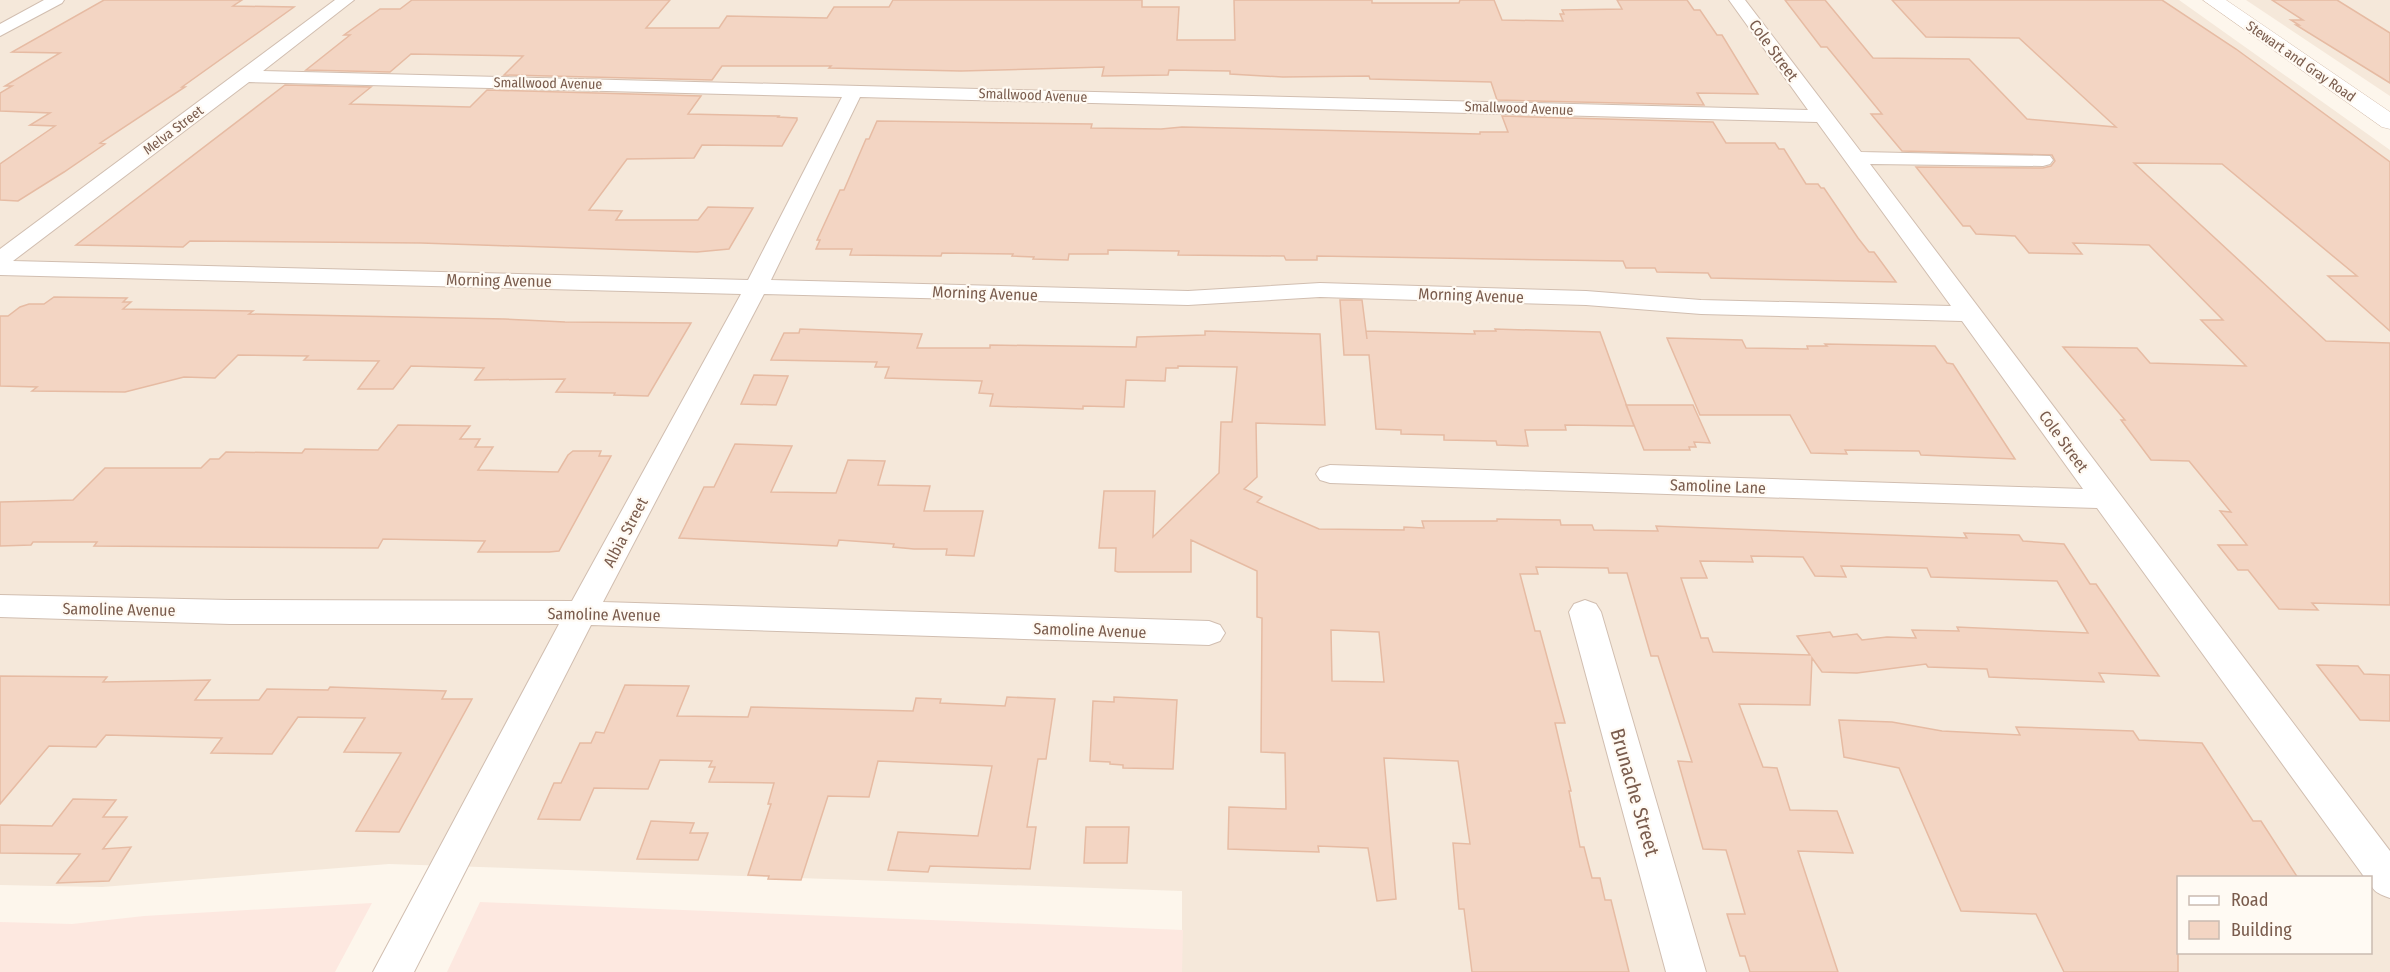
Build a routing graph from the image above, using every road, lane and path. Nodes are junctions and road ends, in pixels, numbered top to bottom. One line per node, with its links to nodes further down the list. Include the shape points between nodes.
1 (56, 0): 5 (street)
2 (346, 0): 6 (street, Melva Street)
3 (1737, 0): 8 (street, Cole Street)
4 (2213, 0): 9 (main road, Stewart and Gray Road)
5 (0, 31)
6 (244, 76): 7 (street, Smallwood Avenue); 12 (street, Melva Street)
7 (855, 91): 8 (street, Smallwood Avenue); 14 (street, Albia Street)
8 (1823, 116): 10 (street, Cole Street)
9 (2390, 122)
10 (1854, 158): 11 (street); 15 (street, Cole Street)
11 (2043, 160)
12 (0, 260)
13 (0, 268): 14 (street, Morning Avenue)
14 (757, 286): 15 (street, Morning Avenue, via 1188,298 1320,290); 20 (street, Albia Street)
15 (1970, 314): 17 (street, Cole Street)
16 (1330, 474): 17 (street, Samoline Lane)
17 (2107, 499): 22 (street, Cole Street)
18 (0, 606): 20 (street, Samoline Avenue, via 230,612)
19 (1585, 612): 24 (street, Brunache Street)
20 (581, 613): 21 (street, Samoline Avenue); 23 (street, Albia Street)
21 (1209, 633)
22 (2390, 881)
23 (393, 972)
24 (1686, 972)

